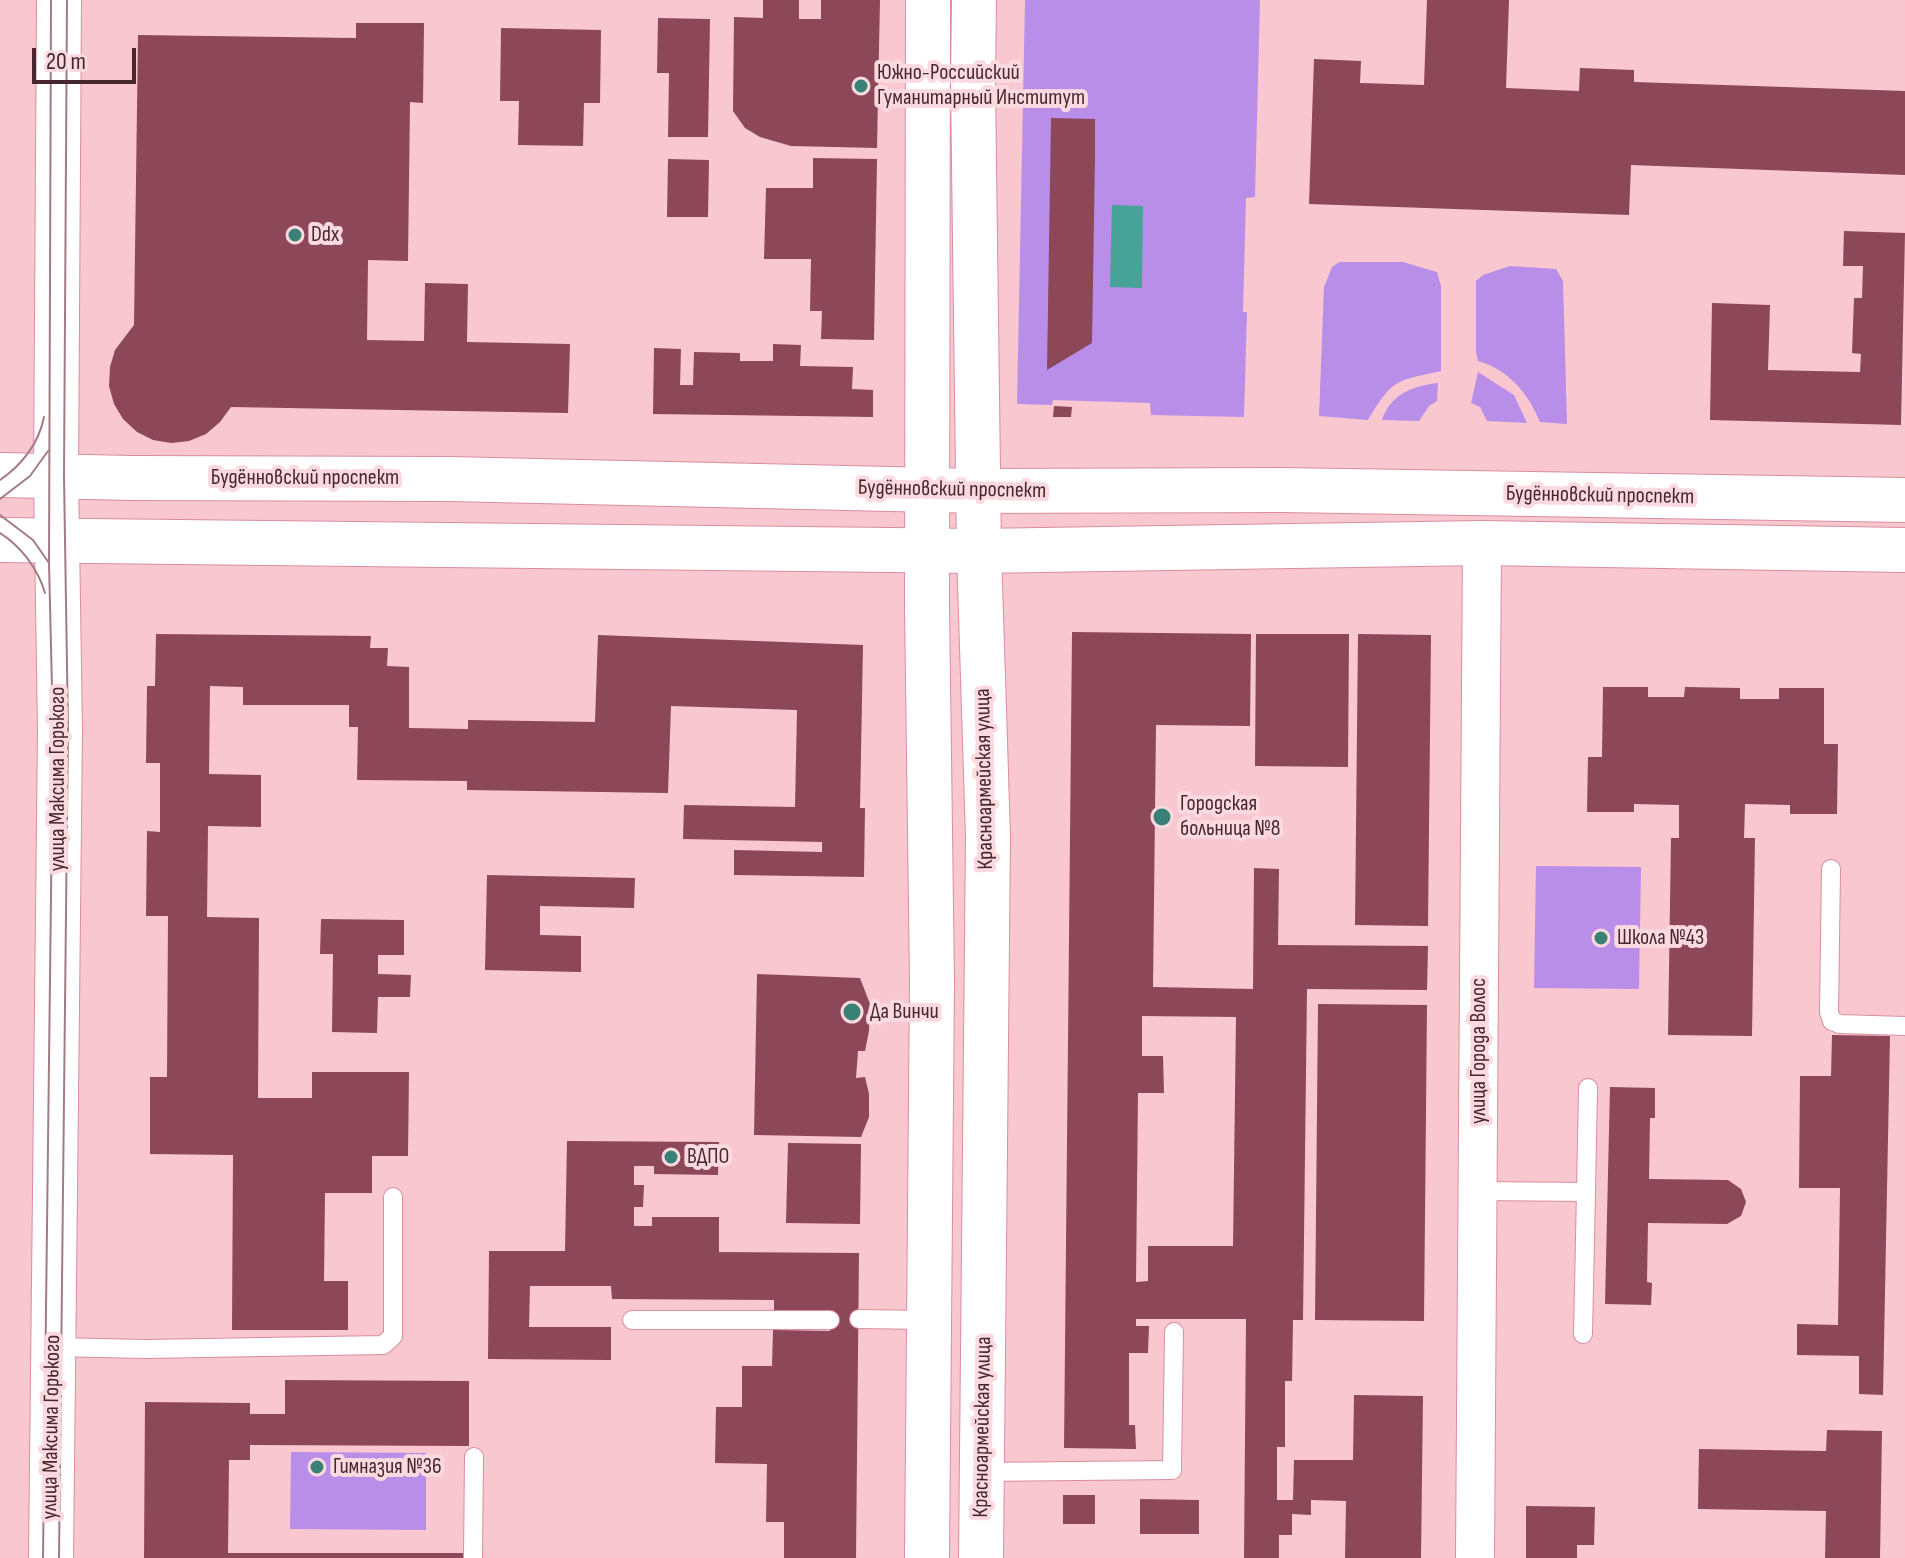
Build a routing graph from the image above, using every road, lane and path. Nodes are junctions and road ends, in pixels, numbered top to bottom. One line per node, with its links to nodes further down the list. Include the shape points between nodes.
1 (59, 0): 5 (main road, улица Максима Горького)
2 (928, 0): 6 (main road)
3 (974, 0): 7 (main road, Красноармейская улица)
4 (0, 475): 5 (main road, Будённовский проспект)
5 (56, 476): 6 (main road, Будённовский проспект, via 465,479); 10 (main road, улица Максима Горького)
6 (928, 491): 7 (main road, Будённовский проспект); 14 (main road)
7 (979, 491): 8 (main road, Будённовский проспект); 13 (main road, Красноармейская улица)
8 (1905, 500)
9 (0, 540): 10 (main road)
10 (56, 541): 14 (main road); 27 (main road, улица Максима Горького, via 60,730)
11 (1482, 543): 12 (main road); 13 (main road); 18 (street, улица Города Волос)
12 (1905, 550)
13 (979, 551): 14 (main road); 29 (main road, Красноармейская улица, via 988,837)
14 (928, 552): 24 (main road)
15 (1831, 869): 16 (lane, via 1832,1021)
16 (1905, 1026)
17 (1588, 1088): 19 (lane)
18 (1478, 1191): 19 (lane); 34 (street, улица Города Волос)
19 (1586, 1192): 26 (lane)
20 (393, 1197): 27 (lane, via 393,1336 383,1345)
21 (859, 1319): 24 (lane)
22 (632, 1320): 23 (lane)
23 (830, 1320)
24 (928, 1320): 32 (main road)
25 (1174, 1332): 29 (lane, via 1172,1470)
26 (1583, 1334)
27 (53, 1347): 30 (main road, улица Максима Горького)
28 (474, 1457): 31 (lane)
29 (982, 1472): 33 (main road, Красноармейская улица)
30 (51, 1558)
31 (473, 1558)
32 (927, 1558)
33 (981, 1558)
34 (1475, 1558)

